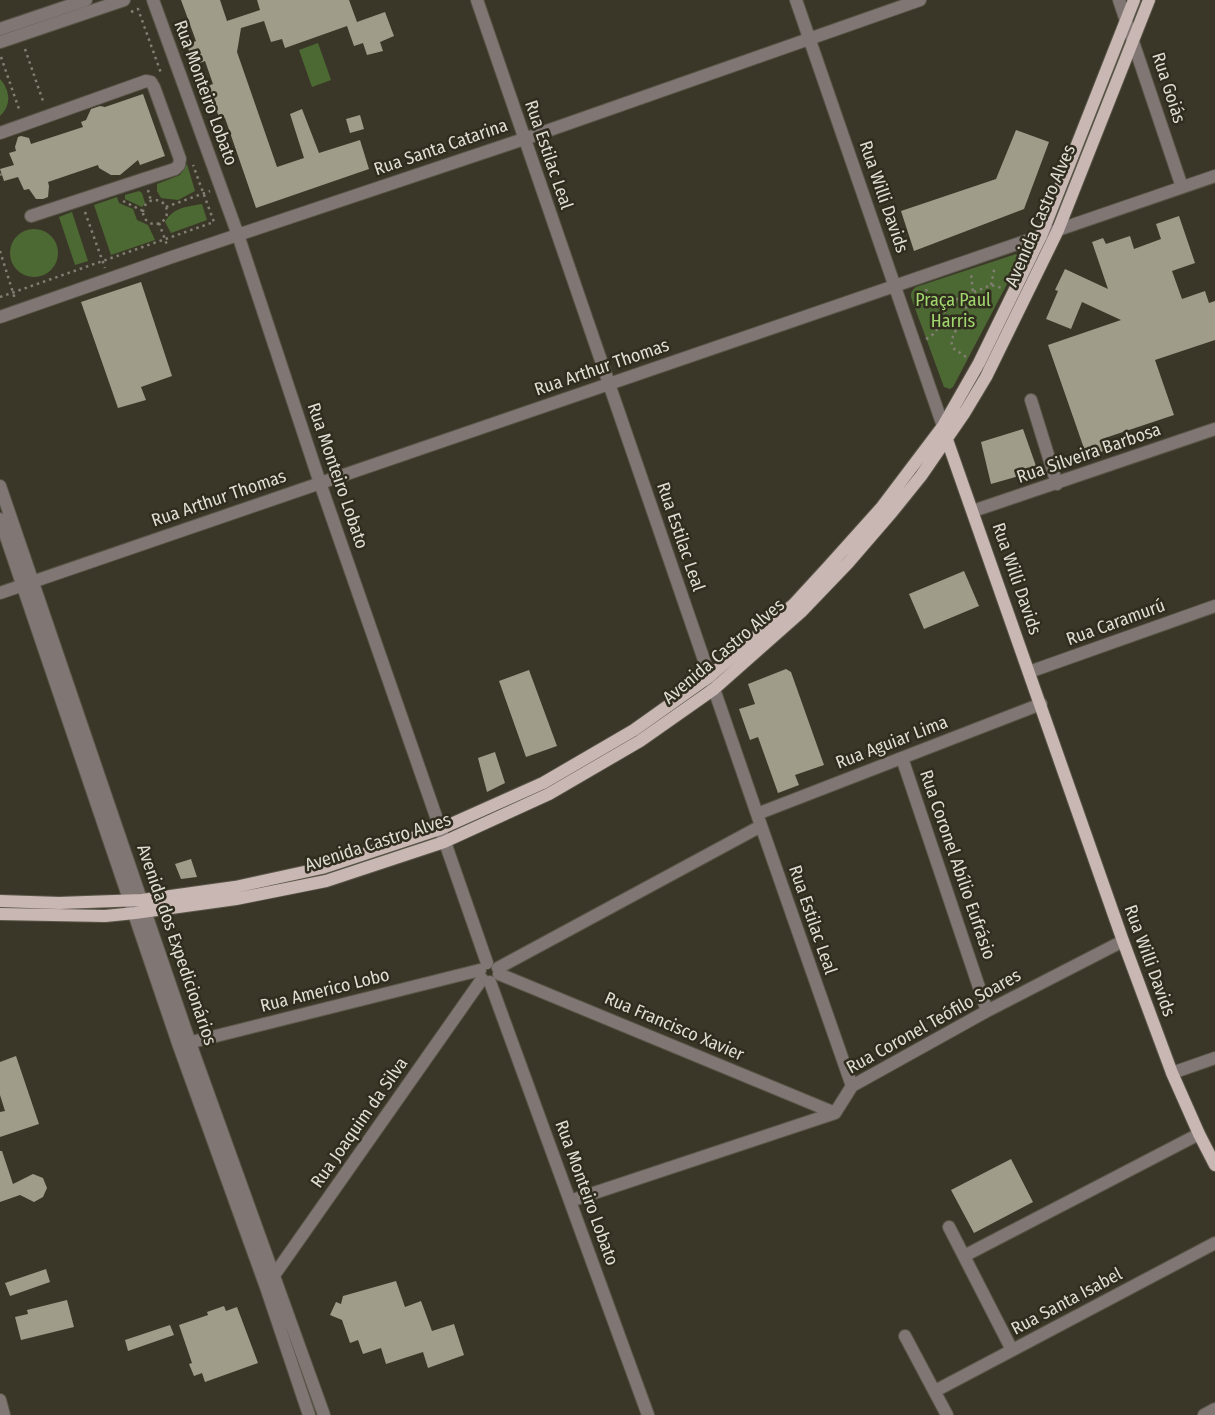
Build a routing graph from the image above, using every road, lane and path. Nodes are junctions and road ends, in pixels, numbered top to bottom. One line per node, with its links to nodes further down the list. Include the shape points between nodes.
1 (124, 0): 9 (street)
2 (153, 0): 23 (street, Rua Monteiro Lobato)
3 (477, 0): 20 (street, Rua Estilac Leal)
4 (796, 0): 12 (street, Rua Willi Davids)
5 (920, 0): 12 (street, Rua Santa Catarina)
6 (1119, 0): 10 (street, Rua Goiás)
7 (1134, 0): 10 (main road, Avenida Castro Alves)
8 (1149, 0): 13 (main road, Avenida Castro Alves)
9 (82, 6): 11 (street); 14 (street)
10 (1126, 20): 13 (street, Rua Goiás); 21 (main road, Avenida Castro Alves)
11 (0, 29)
12 (810, 39): 20 (street, Rua Santa Catarina); 43 (street, Rua Willi Davids)
13 (1133, 39): 21 (main road, Avenida Castro Alves); 24 (street, Rua Goiás)
14 (0, 42)
15 (25, 49): 17 (path)
16 (2, 57): 18 (path)
17 (48, 116): 18 (street); 25 (street, via 146,81 151,82 180,159 179,165)
18 (24, 124): 19 (street)
19 (0, 133)
20 (524, 139): 32 (street, Rua Santa Catarina); 59 (street, Rua Estilac Leal)
21 (1080, 154): 31 (main road, Avenida Castro Alves); 33 (main road, Avenida Castro Alves)
22 (1215, 176): 24 (street, Rua Arthur Thomas)
23 (220, 187): 27 (path); 32 (street, Rua Monteiro Lobato)
24 (1182, 187): 31 (street, Rua Arthur Thomas)
25 (118, 188): 26 (street); 28 (path, via 123,201)
26 (81, 200): 29 (street); 37 (path)
27 (166, 207): 28 (path, via 154,200 147,203); 30 (path, via 166,216)
28 (143, 211): 30 (path, via 148,221)
29 (31, 216)
30 (159, 223): 35 (path)
31 (1058, 230): 33 (street, Rua Arthur Thomas); 52 (main road, Avenida Castro Alves)
32 (238, 235): 35 (street, Rua Santa Catarina); 64 (street, Rua Monteiro Lobato)
33 (1041, 236): 36 (street, Rua Arthur Thomas); 46 (main road, Avenida Castro Alves)
34 (0, 253): 44 (path)
35 (172, 256): 41 (street, Rua Santa Catarina)
36 (969, 260): 40 (street, Rua Arthur Thomas); 45 (path)
37 (102, 261): 41 (path); 44 (path)
38 (996, 262): 39 (path)
39 (987, 265)
40 (923, 275): 43 (street, Rua Arthur Thomas); 48 (path, via 932,305)
41 (109, 279): 49 (street, Rua Santa Catarina)
42 (1006, 281): 46 (path)
43 (895, 284): 54 (street, Rua Willi Davids); 59 (street, Rua Arthur Thomas)
44 (13, 292): 47 (path); 49 (path)
45 (974, 292): 46 (path, via 991,285); 48 (path, via 948,303); 56 (path, via 951,341 953,348)
46 (1008, 292): 52 (main road, Avenida Castro Alves)
47 (0, 297)
48 (946, 307): 53 (path, via 940,326)
49 (19, 310): 50 (street, Rua Santa Catarina)
50 (0, 317)
51 (924, 330): 53 (path)
52 (1002, 331): 58 (main road, Avenida Castro Alves); 63 (main road, Avenida Castro Alves, via 986,377)
53 (927, 338): 54 (path); 55 (path)
54 (915, 343): 61 (street, Rua Willi Davids)
55 (930, 346)
56 (966, 357): 57 (path); 58 (path)
57 (963, 364)
58 (979, 364): 61 (main road, Avenida Castro Alves)
59 (608, 384): 64 (street, Rua Arthur Thomas); 74 (street, Rua Estilac Leal)
60 (1030, 400): 65 (street)
61 (943, 426): 63 (main road, Rua Willi Davids); 72 (main road, Avenida Castro Alves)
62 (1215, 429): 65 (street, Rua Silveira Barbosa)
63 (947, 439): 67 (main road, Rua Willi Davids); 72 (main road, Avenida Castro Alves, via 892,512 848,563)
64 (320, 483): 69 (street, Rua Arthur Thomas); 79 (street, Rua Monteiro Lobato)
65 (1057, 484): 67 (street, Rua Silveira Barbosa)
66 (0, 486): 69 (street, Avenida dos Expedicionários)
67 (973, 511): 73 (main road, Rua Willi Davids)
68 (0, 519): 69 (street, Avenida dos Expedicionários)
69 (28, 583): 70 (street, Rua Arthur Thomas); 84 (street, Avenida dos Expedicionários)
70 (0, 593)
71 (1215, 606): 73 (street, Rua Caramurú)
72 (797, 608): 74 (main road, Avenida Castro Alves)
73 (1029, 672): 75 (main road, Rua Willi Davids)
74 (712, 683): 77 (main road, Avenida Castro Alves); 78 (street, Rua Estilac Leal)
75 (1041, 704): 76 (street, Rua Aguiar Lima); 86 (main road, Rua Willi Davids)
76 (902, 758): 78 (street, Rua Aguiar Lima); 88 (street, Rua Coronel Abílio Eufrásio)
77 (546, 788): 79 (main road, Avenida Castro Alves); 80 (main road, Avenida Castro Alves)
78 (759, 820): 87 (street, Rua Aguiar Lima); 92 (street, Rua Estilac Leal)
79 (440, 829): 80 (street, Rua Monteiro Lobato); 81 (main road, Avenida Castro Alves)
80 (444, 842): 82 (main road, Avenida Castro Alves); 87 (street, Rua Monteiro Lobato)
81 (322, 868): 82 (main road); 84 (main road, Avenida Castro Alves)
82 (326, 881): 84 (main road, Avenida Castro Alves, via 236,900)
83 (0, 901): 84 (main road, Avenida Castro Alves)
84 (139, 907): 85 (main road, Avenida Castro Alves, via 105,916); 89 (street, Avenida dos Expedicionários)
85 (0, 914)
86 (1123, 941): 88 (street, Rua Coronel Teófilo Soares); 91 (main road, Rua Willi Davids)
87 (489, 973): 89 (street, Rua Americo Lobo); 93 (street, Rua Francisco Xavier); 96 (street, Rua Monteiro Lobato); 100 (street, Rua Joaquim da Silva)
88 (987, 1011): 92 (street, Rua Coronel Teófilo Soares)
89 (185, 1044): 100 (street, Avenida dos Expedicionários); 101 (street, Avenida dos Expedicionários)
90 (1215, 1058): 91 (street)
91 (1172, 1073): 94 (main road, Rua Willi Davids)
92 (852, 1086): 93 (street, Rua Coronel Teófilo Soares)
93 (835, 1113): 96 (street)
94 (1198, 1134): 95 (main road, Rua Willi Davids); 99 (street)
95 (1215, 1165)
96 (570, 1201): 110 (street, Rua Monteiro Lobato)
97 (949, 1227): 99 (street)
98 (1215, 1243): 103 (street, Rua Santa Isabel)
99 (964, 1256): 103 (street)
100 (274, 1275): 101 (street, Rua Joaquim da Silva); 106 (street, Avenida dos Expedicionários)
101 (266, 1287): 108 (street, Avenida dos Expedicionários)
102 (905, 1336): 104 (street)
103 (1012, 1350): 104 (street, Rua Santa Isabel)
104 (935, 1391): 111 (street)
105 (0, 1400): 109 (street)
106 (322, 1409): 108 (street)
107 (1215, 1409): 112 (street)
108 (308, 1411)
109 (4, 1415)
110 (648, 1415)
111 (947, 1415)
112 (1204, 1415)

